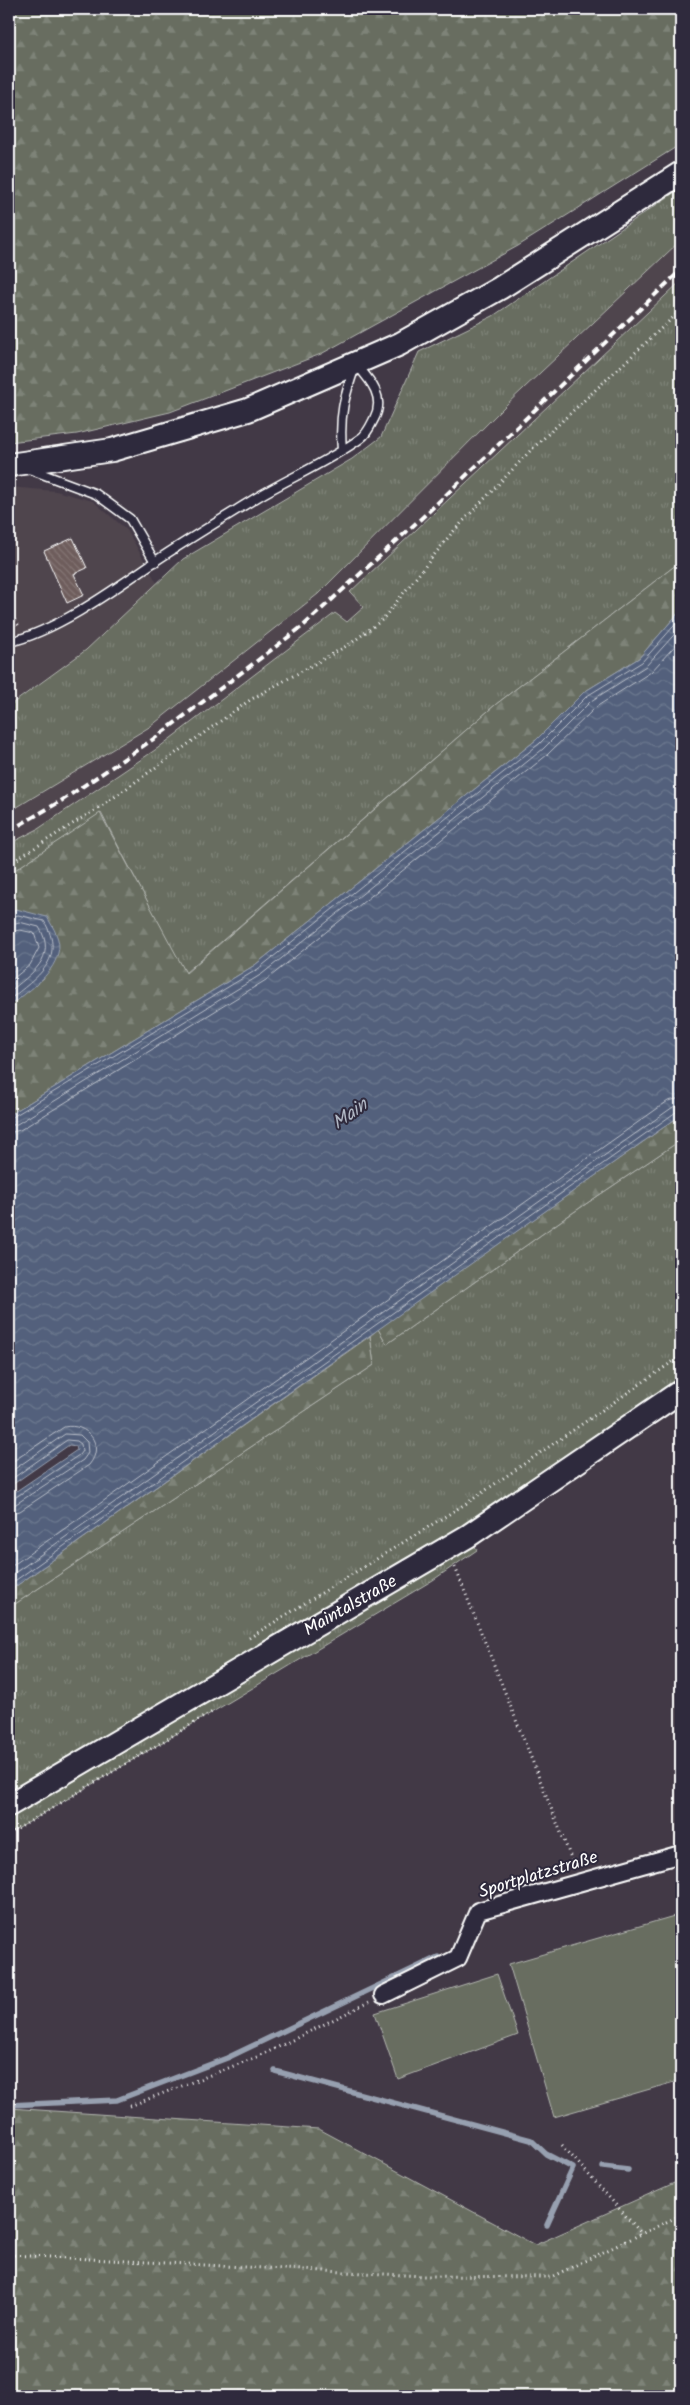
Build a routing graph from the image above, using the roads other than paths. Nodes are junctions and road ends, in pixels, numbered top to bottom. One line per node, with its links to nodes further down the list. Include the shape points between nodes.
1 (681, 173): 2 (main road, via 500,288 400,344)
2 (356, 364): 3 (lane, via 344,396 340,423); 3 (lane, via 378,394 379,406 364,436); 4 (main road, via 248,410 112,450)
3 (342, 450): 5 (lane, via 259,496)
4 (14, 465): 5 (lane, via 96,494 130,519)
5 (155, 562): 6 (lane, via 117,589 27,637)
6 (9, 642)
7 (681, 1391): 8 (main road, Maintalstraße, via 468,1536)
8 (9, 1805)
9 (681, 1854): 10 (street, Sportplatzstraße, via 478,1911 458,1958)
10 (382, 1995)

